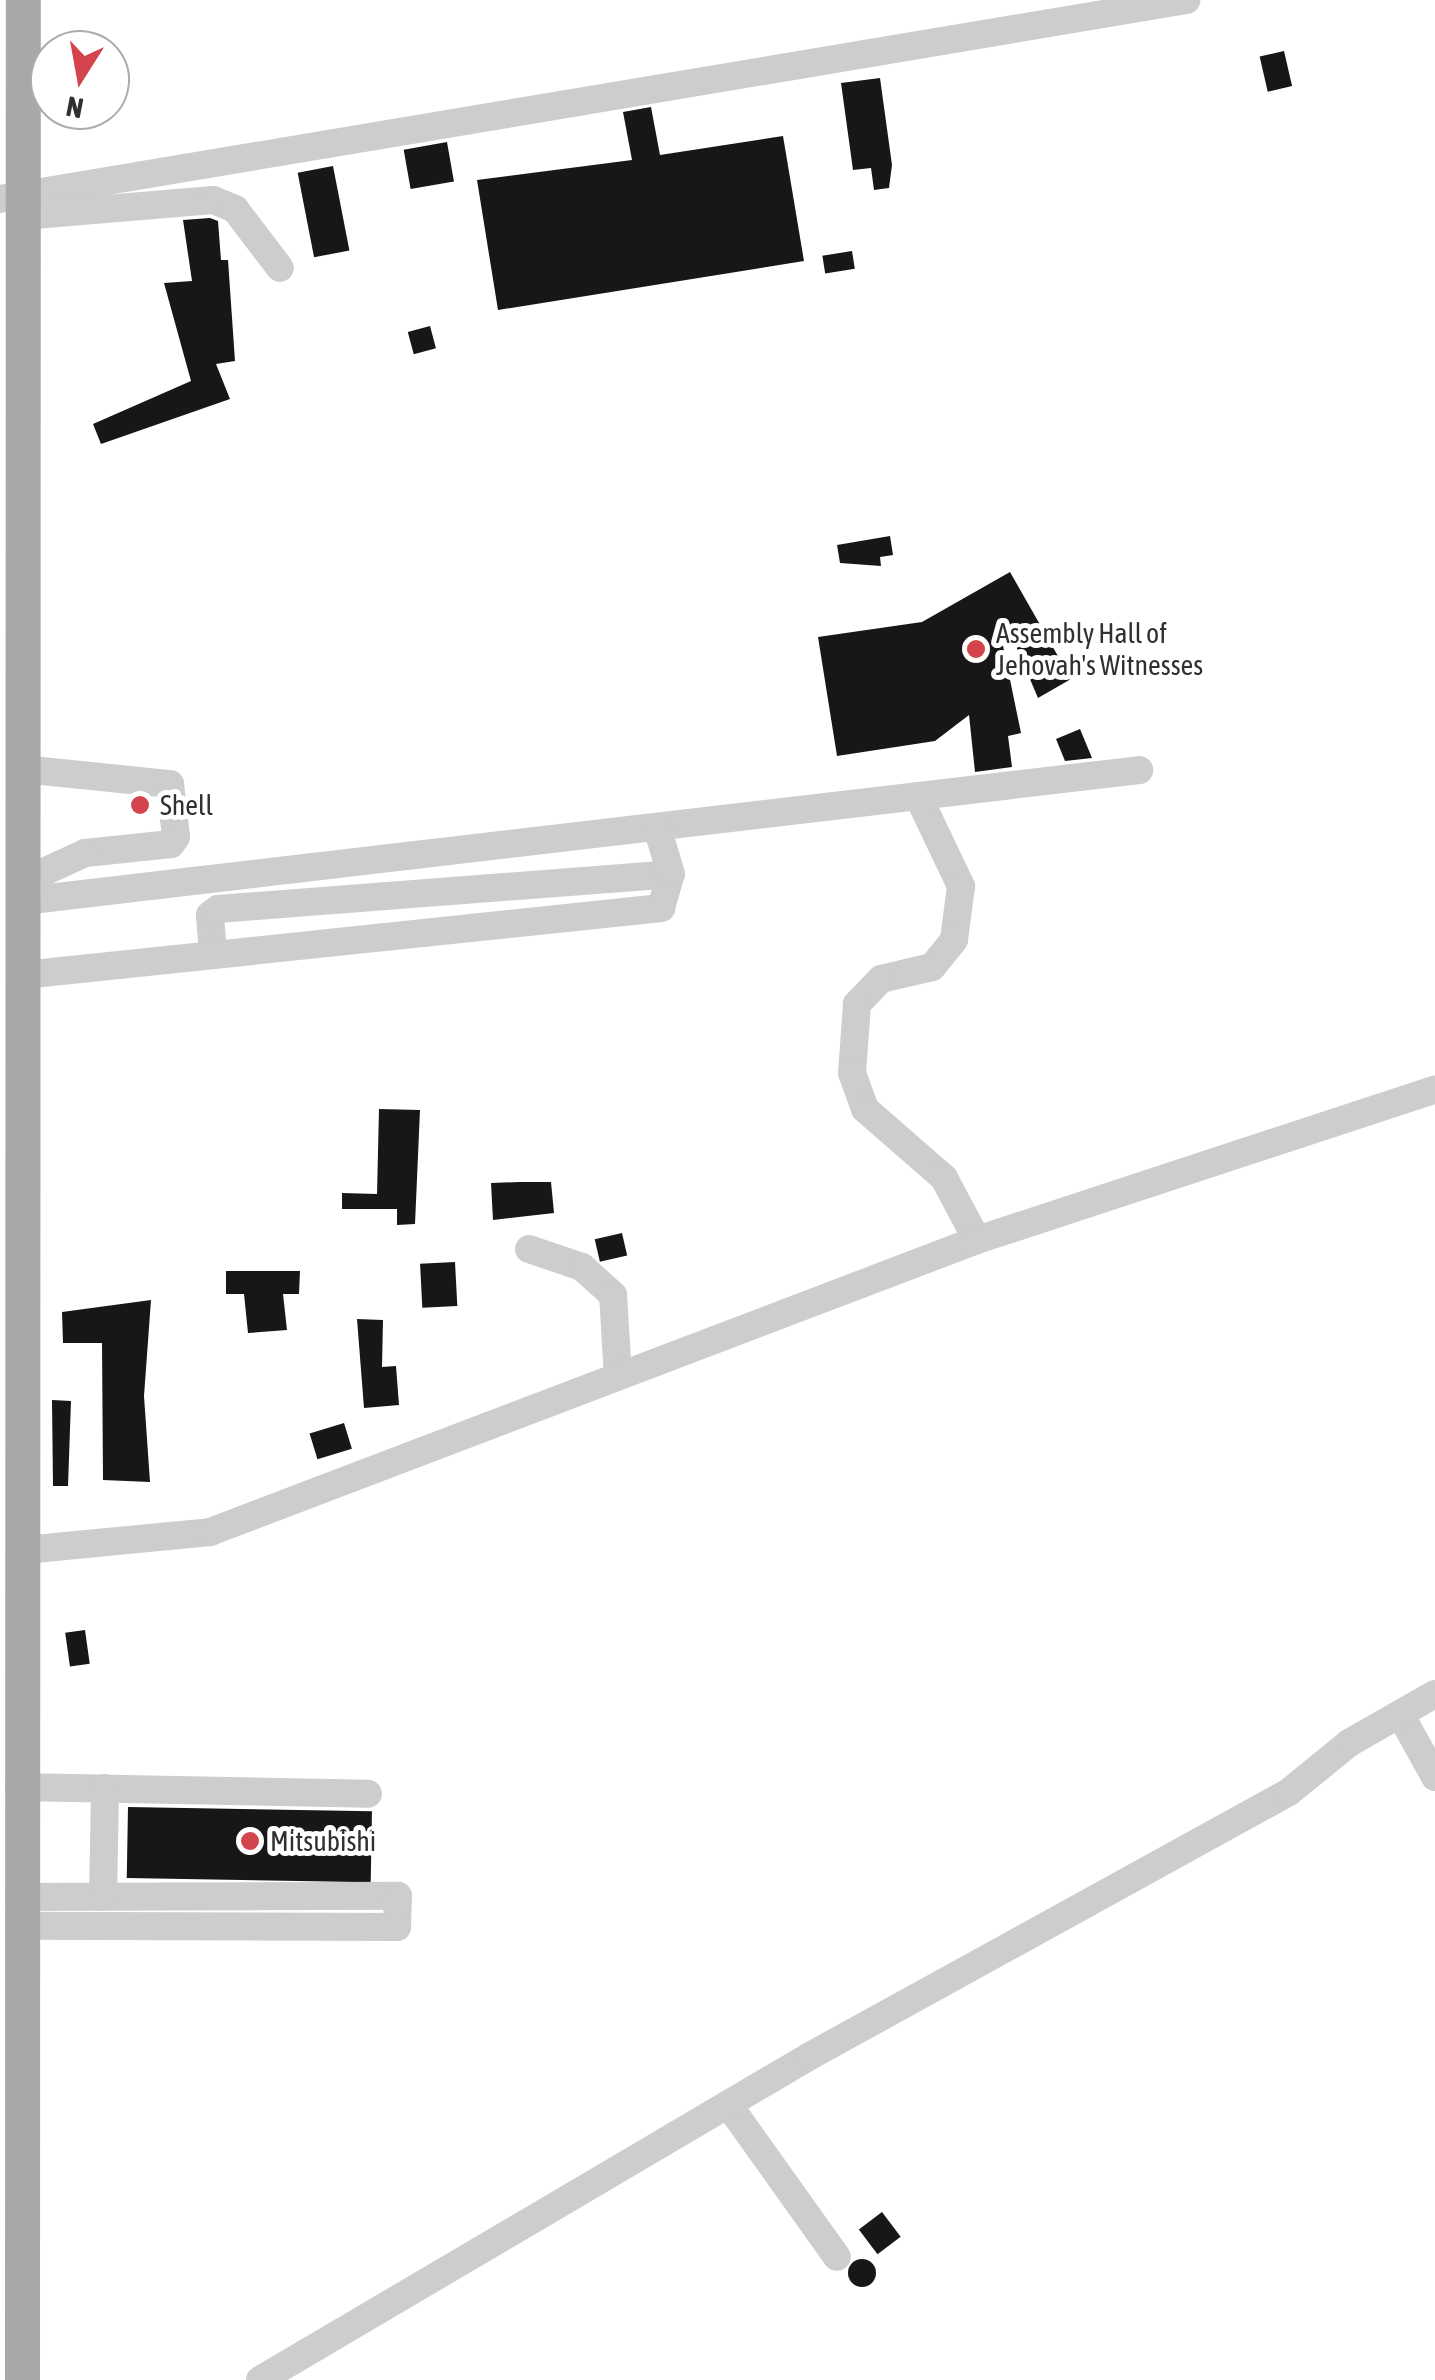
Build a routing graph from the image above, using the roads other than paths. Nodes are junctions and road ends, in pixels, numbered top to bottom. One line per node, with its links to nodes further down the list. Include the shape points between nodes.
1 (23, 0): 3 (main road)
2 (1186, 0): 3 (street)
3 (14, 204): 4 (street, via 213,200 236,210); 5 (main road)
4 (280, 268)
5 (11, 477): 6 (main road)
6 (22, 768): 11 (main road); 11 (street, via 170,784 176,837 171,844 85,854)
7 (1138, 770): 8 (street)
8 (918, 796): 9 (street); 15 (street, via 961,886 954,940 932,967 881,980 857,1004 852,1073 866,1109 944,1178)
9 (657, 827): 10 (street); 11 (street)
10 (670, 874): 12 (street, via 661,908); 12 (street, via 218,909 210,915)
11 (23, 891): 13 (main road)
12 (213, 955): 13 (street)
13 (23, 976): 18 (main road)
14 (1435, 1089): 15 (street)
15 (978, 1240): 17 (street)
16 (529, 1249): 17 (street, via 582,1267 613,1295)
17 (618, 1376): 19 (street, via 210,1532)
18 (12, 1499): 19 (main road)
19 (24, 1550): 23 (main road)
20 (1435, 1694): 21 (street)
21 (1400, 1714): 22 (street); 33 (street, via 1289,1792)
22 (1435, 1777)
23 (19, 1787): 24 (street); 26 (main road)
24 (106, 1788): 25 (street); 27 (street)
25 (368, 1794)
26 (9, 1852): 29 (main road)
27 (110, 1896): 28 (street); 29 (street); 30 (street)
28 (257, 1896): 31 (street); 31 (street, via 398,1896 397,1927)
29 (19, 1912): 30 (street); 32 (main road)
30 (116, 1927): 31 (street)
31 (256, 1927)
32 (10, 2004): 35 (main road)
33 (730, 2107): 34 (street); 36 (street)
34 (836, 2257)
35 (22, 2380)
36 (260, 2380)

